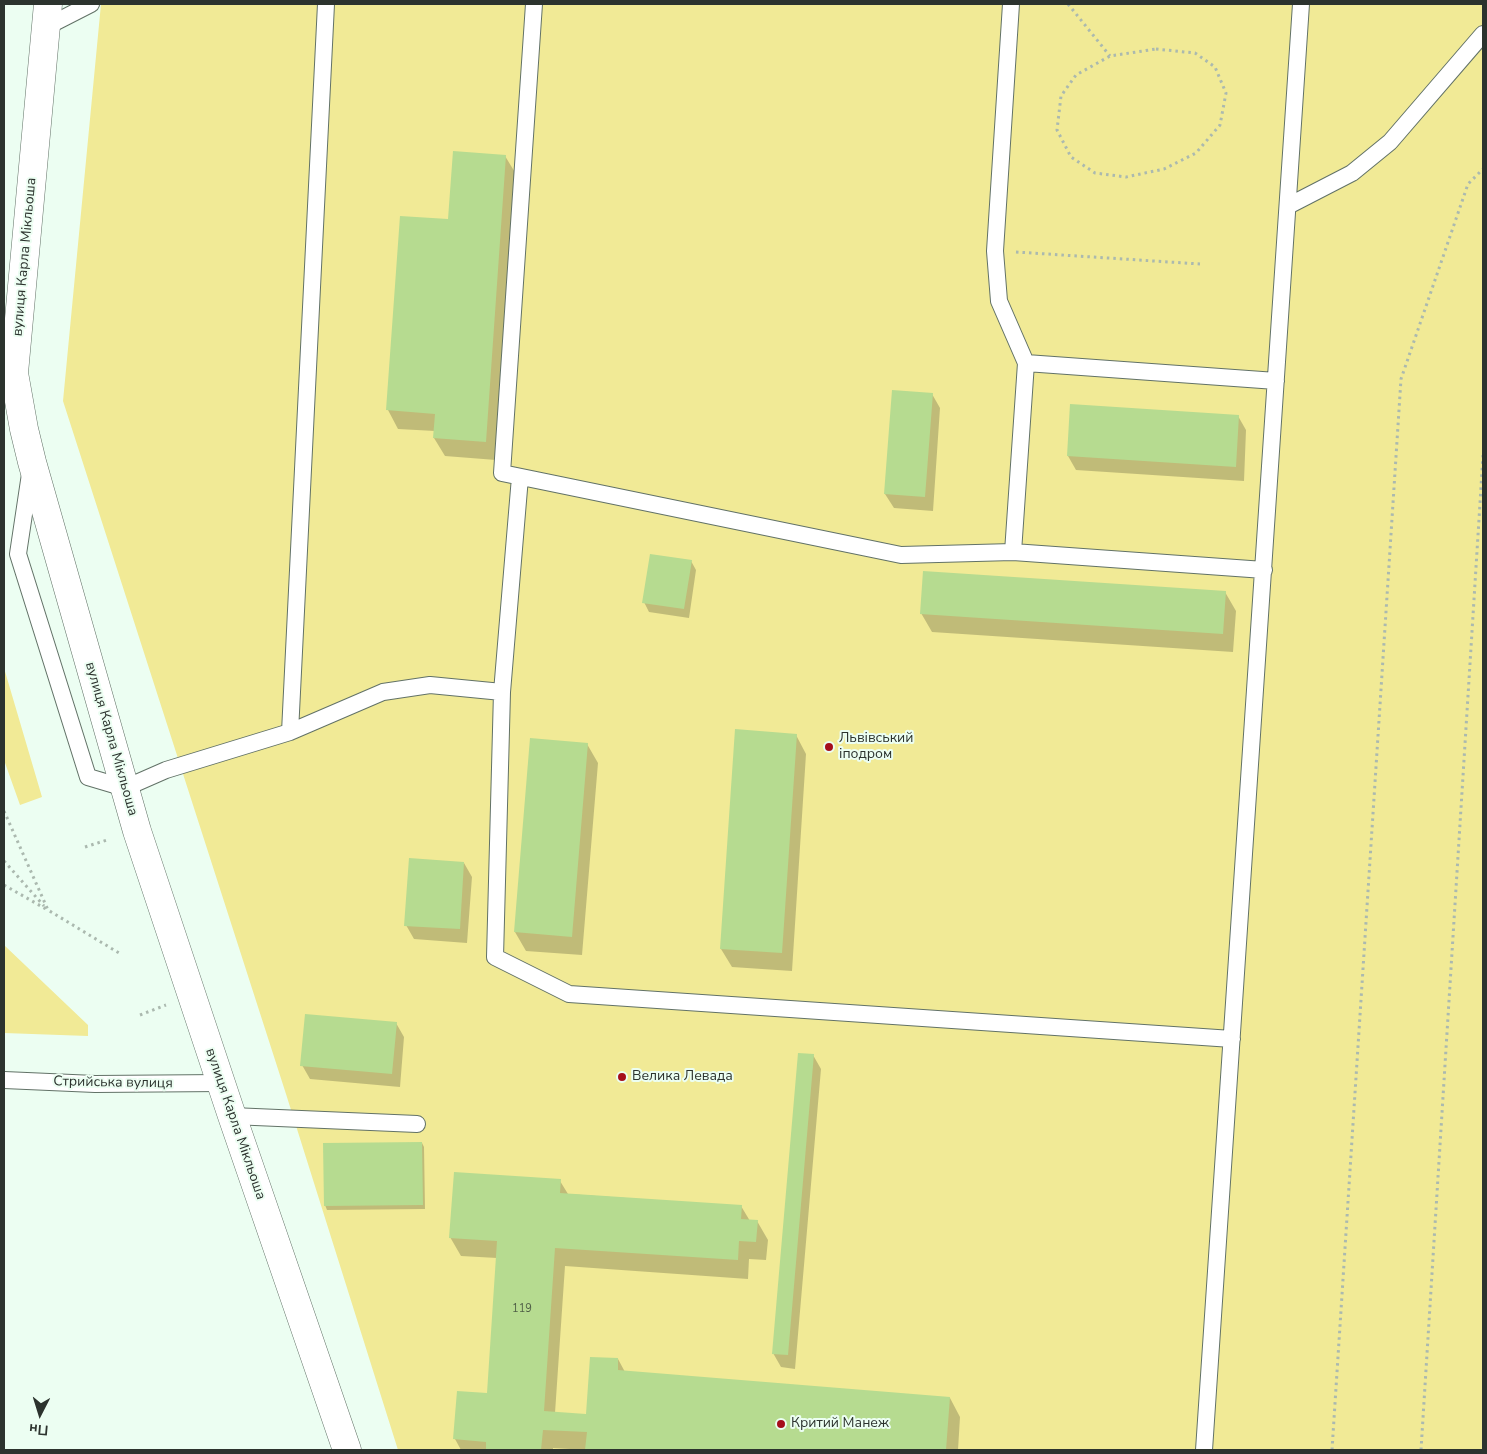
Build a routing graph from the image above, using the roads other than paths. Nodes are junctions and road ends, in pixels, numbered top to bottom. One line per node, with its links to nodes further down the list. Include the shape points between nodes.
1 (91, 4): 6 (lane)
2 (326, 4): 16 (lane)
3 (534, 4): 12 (lane, via 502,473)
4 (1011, 4): 9 (lane, via 995,251 999,301)
5 (1301, 4): 8 (lane)
6 (47, 15): 11 (street, вулиця Карла Мікльоша, via 14,373)
7 (1483, 34): 8 (lane, via 1390,142 1352,173)
8 (1288, 206): 10 (lane)
9 (1026, 363): 10 (lane); 13 (lane)
10 (1276, 381): 14 (lane)
11 (32, 462): 17 (street, вулиця Карла Мікльоша); 17 (lane, via 18,554 88,777)
12 (520, 477): 13 (lane, via 901,555); 15 (lane)
13 (1014, 552): 14 (lane)
14 (1264, 570): 18 (lane)
15 (502, 692): 16 (lane, via 430,685 383,692); 18 (lane, via 494,957 569,994)
16 (290, 732): 17 (lane, via 166,770)
17 (125, 788): 20 (street, вулиця Карла Мікльоша)
18 (1232, 1039): 24 (lane)
19 (4, 1080): 20 (lane, Стрийська вулиця)
20 (222, 1083): 21 (street, вулиця Карла Мікльоша)
21 (232, 1116): 22 (lane); 23 (street, вулиця Карла Мікльоша)
22 (418, 1124)
23 (348, 1450)
24 (1204, 1450)

